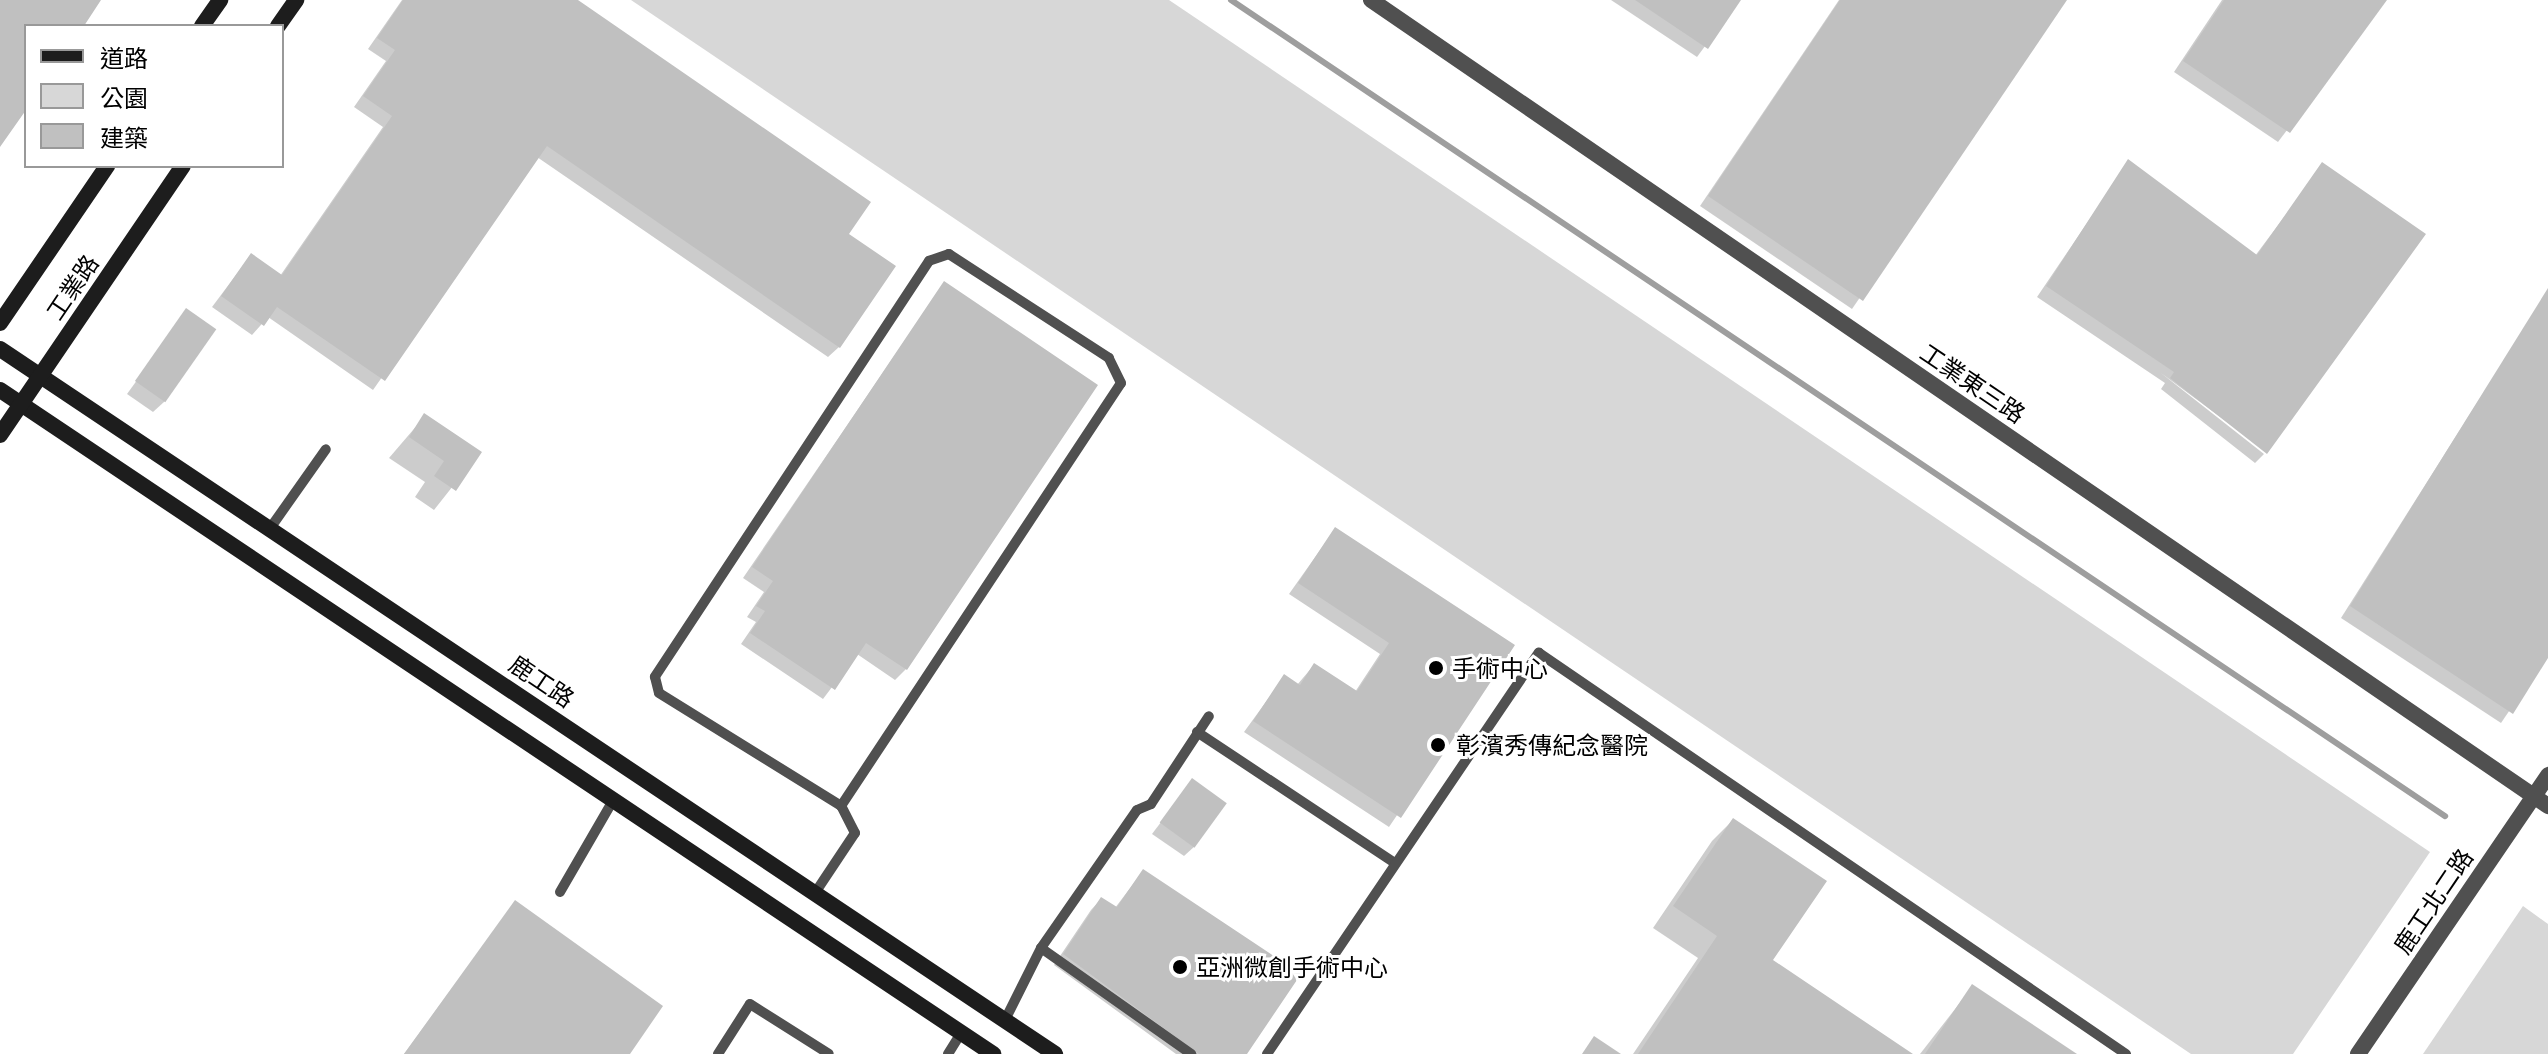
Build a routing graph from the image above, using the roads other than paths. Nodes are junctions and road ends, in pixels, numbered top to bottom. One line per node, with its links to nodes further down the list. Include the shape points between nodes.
1 (220, 0): 4 (street)
2 (296, 0): 5 (street)
3 (1371, 0): 19 (street, 工業東三路)
4 (203, 24)
5 (279, 24)
6 (106, 168): 8 (street, 工業路)
7 (182, 168): 10 (street, 工業路)
8 (0, 323)
9 (0, 349): 10 (street, 鹿工路)
10 (40, 376): 12 (street, 工業路); 15 (street, 鹿工路)
11 (0, 390): 12 (street)
12 (21, 404): 13 (street, 工業路); 20 (street)
13 (0, 435)
14 (326, 449): 15 (lane)
15 (271, 527): 25 (street, 鹿工路)
16 (1209, 716): 17 (lane)
17 (1197, 732): 23 (lane); 26 (lane, via 1151,804 1137,810)
18 (2548, 775): 19 (street, 鹿工北二路)
19 (2533, 796): 22 (street, 工業東三路); 37 (street, 鹿工北二路)
20 (614, 799): 24 (lane); 28 (street)
21 (841, 806): 21 (lane, via 1121,383 1109,358 949,254 929,261 655,677 659,693); 25 (lane, via 855,833)
22 (2548, 806)
23 (1395, 863): 35 (lane); 36 (lane, via 1539,653)
24 (560, 892)
25 (815, 893): 27 (street, 鹿工路)
26 (1041, 948): 27 (lane); 34 (lane)
27 (1005, 1020): 33 (street, 鹿工路)
28 (962, 1032): 31 (lane); 32 (street)
29 (718, 1054): 30 (lane, via 750,1004)
30 (829, 1054)
31 (948, 1054)
32 (993, 1054)
33 (1055, 1054)
34 (1191, 1054)
35 (1267, 1054)
36 (2126, 1054)
37 (2358, 1054)

